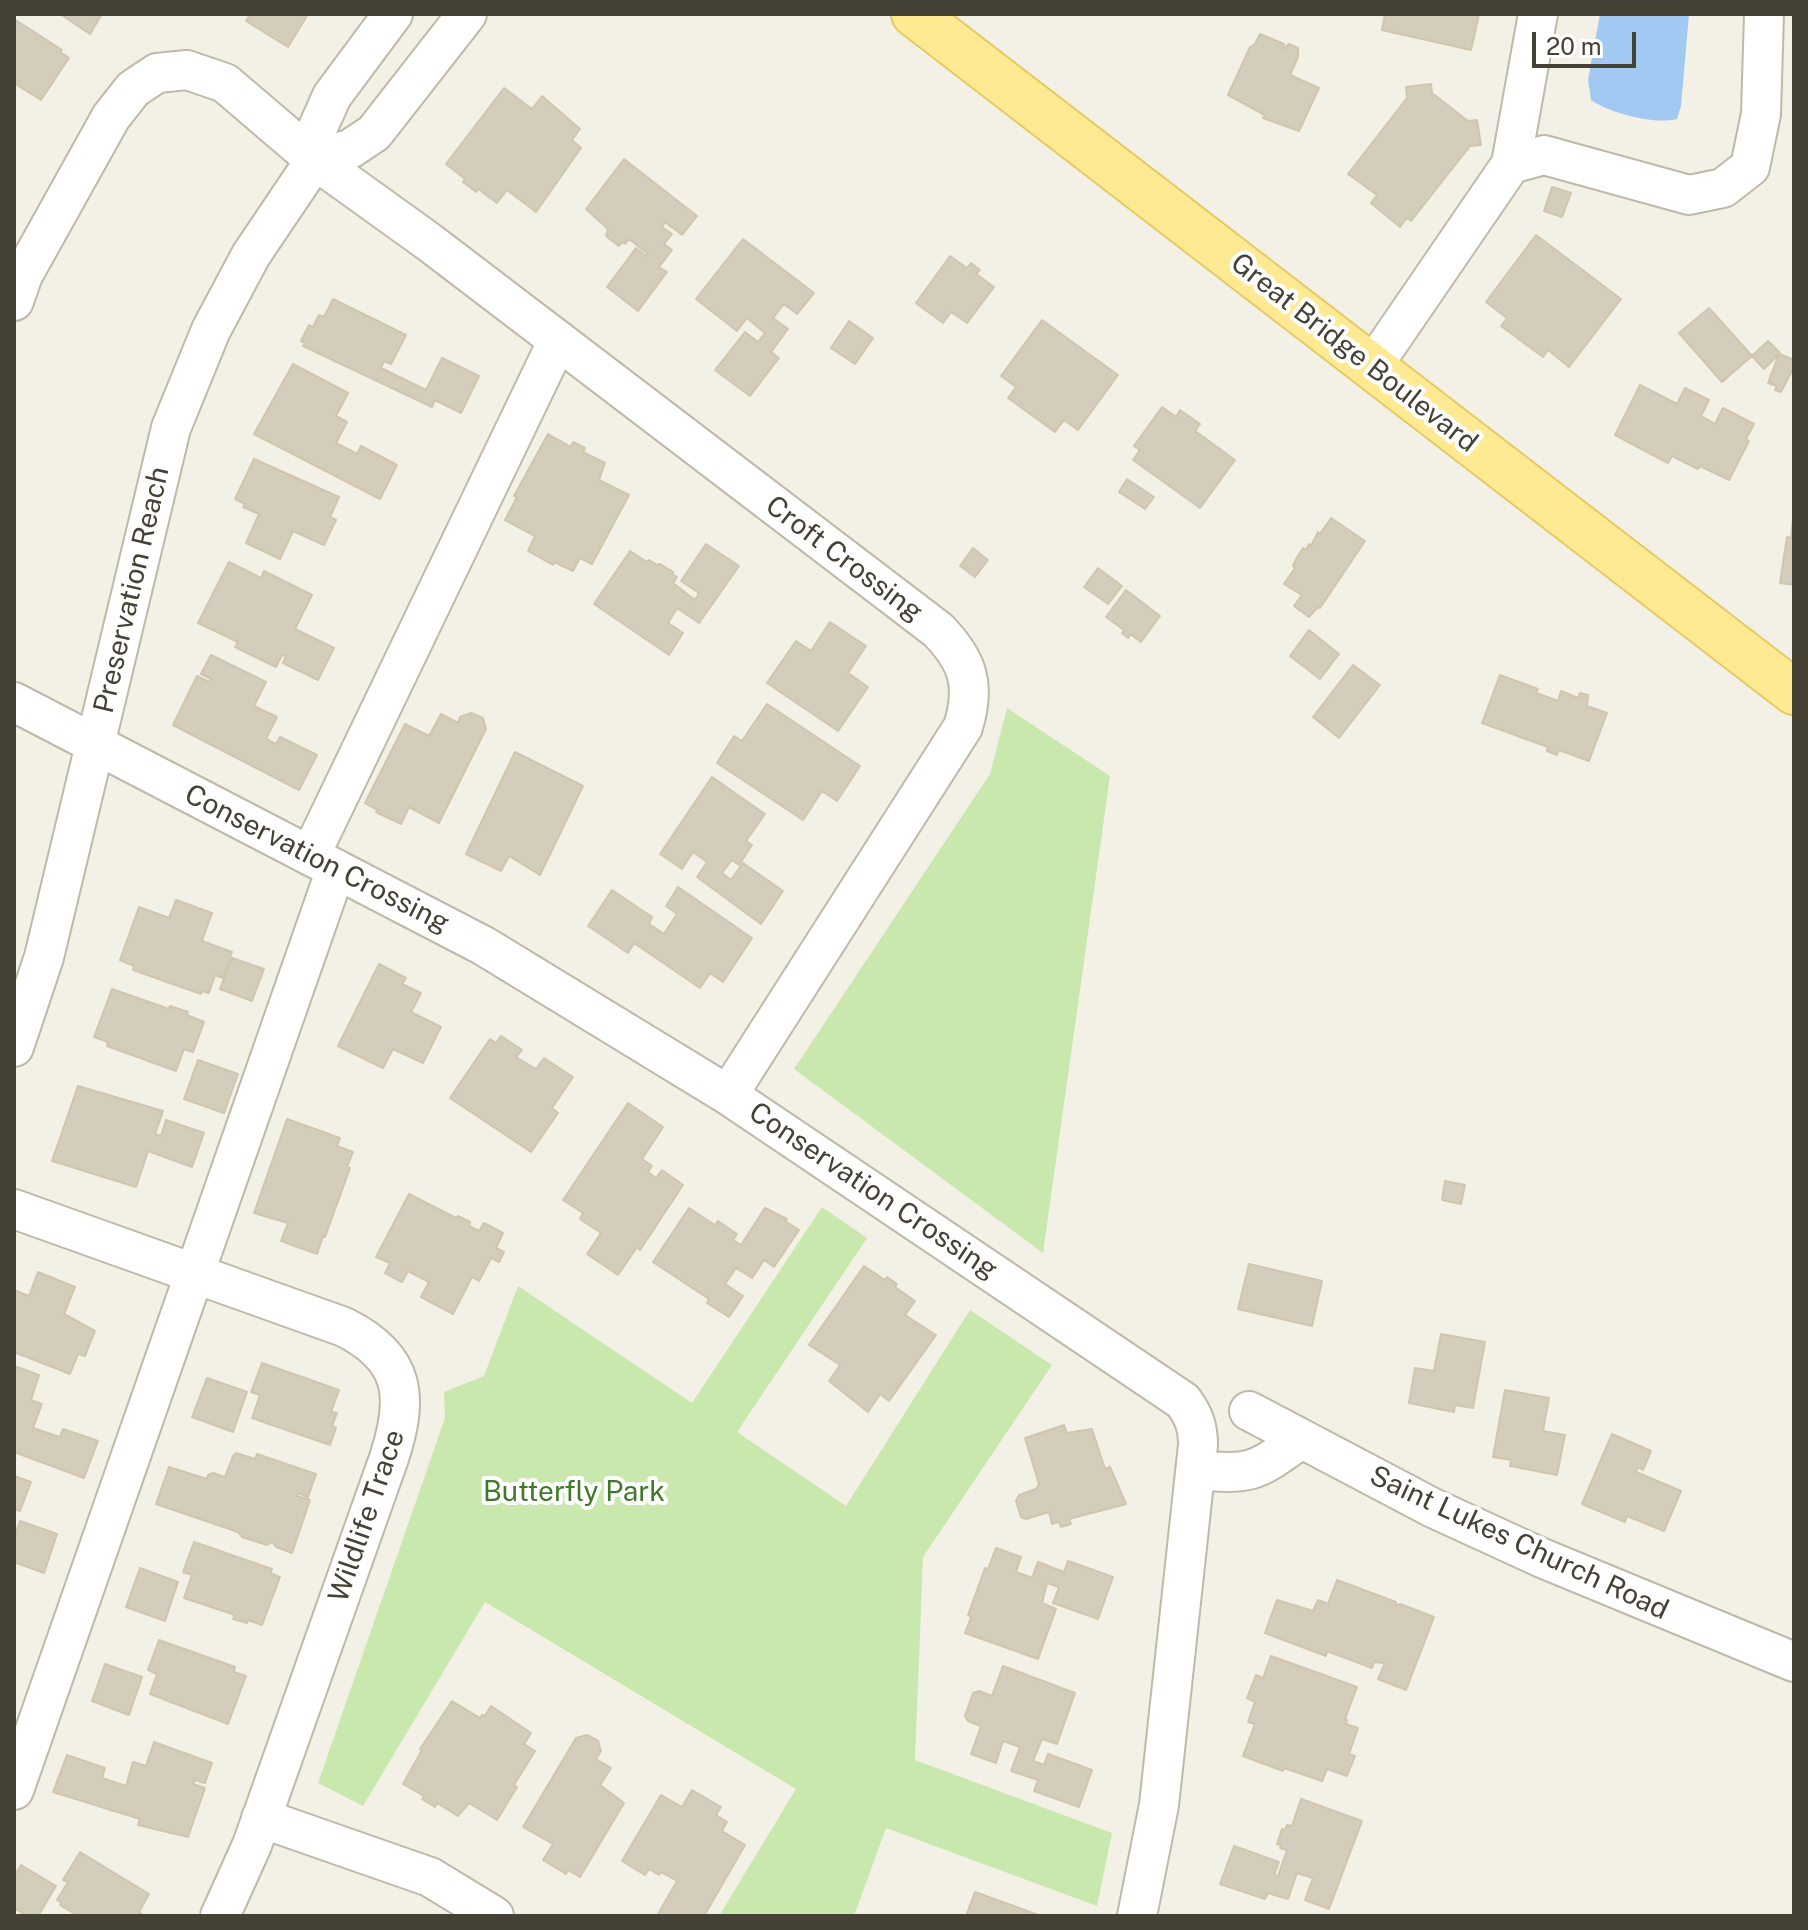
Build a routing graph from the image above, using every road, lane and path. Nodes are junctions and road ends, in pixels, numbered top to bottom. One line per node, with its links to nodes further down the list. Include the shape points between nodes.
1 (393, 14): 6 (street, Preservation Reach, via 332,96 315,134)
2 (467, 14): 6 (street, via 374,133 350,149)
3 (914, 14): 10 (main road, Great Bridge Boulevard)
4 (1538, 14): 7 (street)
5 (1764, 14): 7 (street, via 1761,114 1750,167 1723,188 1689,195 1544,155)
6 (315, 160): 8 (street, Croft Crossing, via 225,83 187,70 157,73 133,89 111,117 23,275); 9 (street, Croft Crossing); 13 (street, Preservation Reach, via 251,255 211,330 171,428)
7 (1511, 164): 10 (street)
8 (14, 301)
9 (558, 340): 14 (street); 16 (street, Croft Crossing, via 938,630 967,672 969,708 963,727)
10 (1372, 367): 11 (main road, Great Bridge Boulevard)
11 (1794, 692)
12 (14, 702): 13 (street, Conservation Crossing)
13 (95, 744): 14 (street, Conservation Crossing); 15 (street, Preservation Reach, via 44,957)
14 (323, 862): 16 (street, Conservation Crossing, via 484,946); 18 (street)
15 (14, 1047)
16 (728, 1095): 21 (street, Conservation Crossing, via 1183,1401 1198,1426)
17 (14, 1209): 18 (street, Wildlife Trace)
18 (193, 1273): 23 (street); 24 (street, Wildlife Trace, via 366,1338 384,1354 400,1391 401,1414 389,1458)
19 (1249, 1411): 20 (street, Saint Lukes Church Road)
20 (1301, 1439): 21 (street, via 1251,1471); 22 (street, Saint Lukes Church Road, via 1542,1558)
21 (1196, 1470): 27 (street, Conservation Crossing, via 1159,1805)
22 (1794, 1662)
23 (14, 1790)
24 (261, 1818): 25 (street, Wildlife Trace); 26 (street, via 430,1877)
25 (220, 1916)
26 (494, 1916)
27 (1137, 1916)

